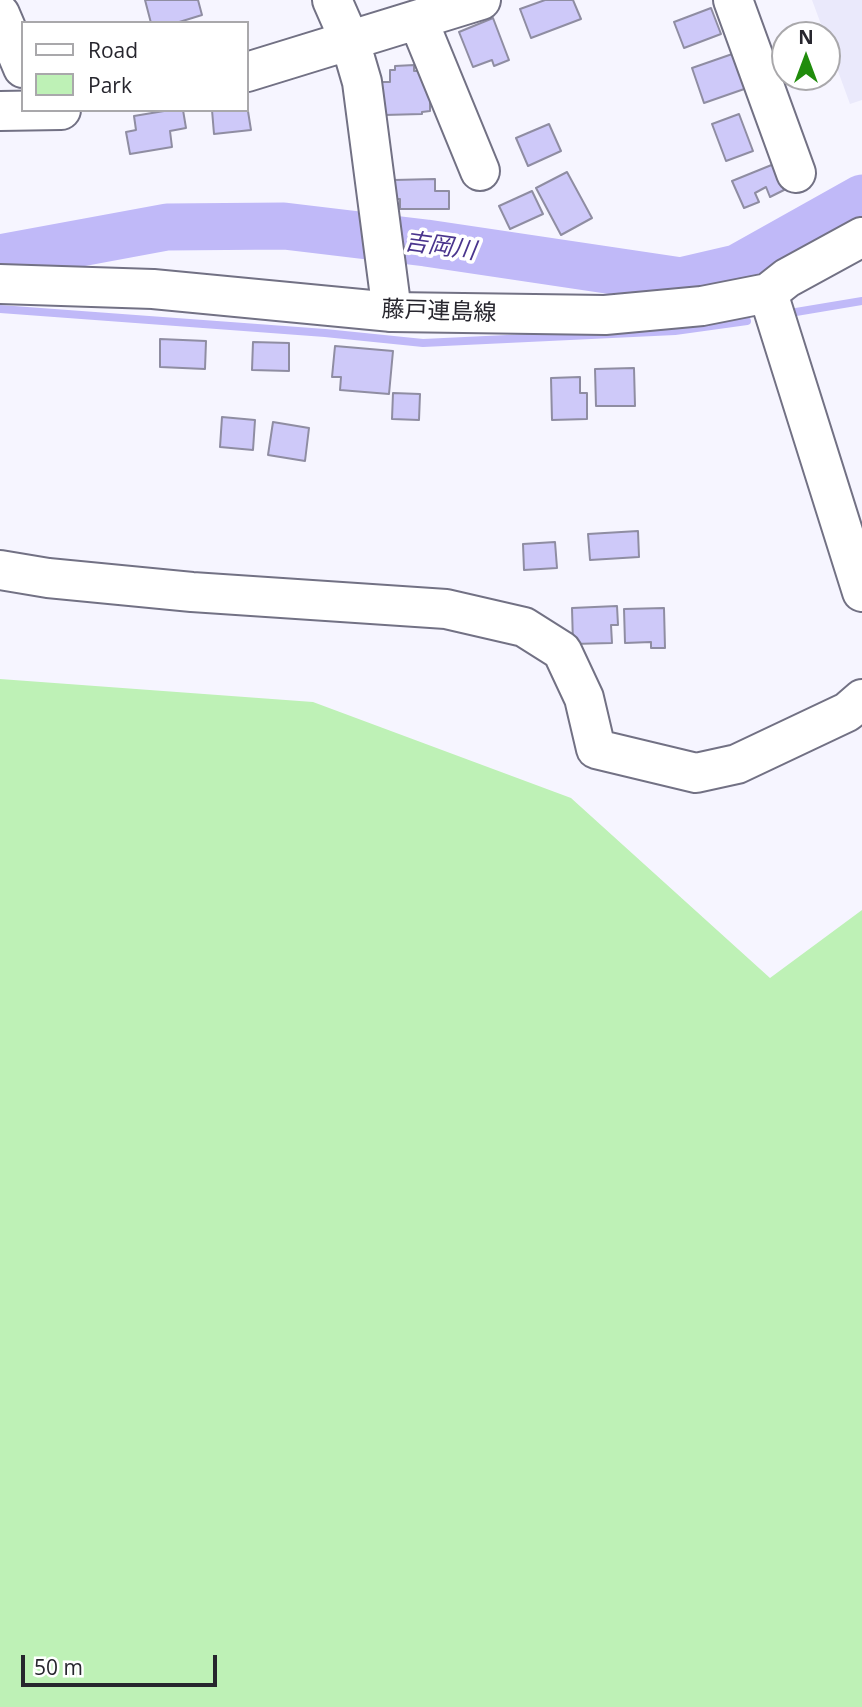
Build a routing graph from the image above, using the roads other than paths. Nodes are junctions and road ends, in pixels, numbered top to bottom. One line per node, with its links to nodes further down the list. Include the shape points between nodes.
1 (332, 0): 6 (street)
2 (481, 0): 5 (street)
3 (733, 0): 12 (street)
4 (0, 14): 7 (street)
5 (418, 20): 6 (street); 11 (street)
6 (350, 41): 8 (street); 16 (street, via 362,82)
7 (21, 63)
8 (248, 72)
9 (0, 111): 10 (street)
10 (21, 111)
11 (480, 171)
12 (796, 173)
13 (862, 237): 15 (street, 藤戸連島線)
14 (0, 284): 16 (street, 藤戸連島線, via 153,289)
15 (768, 293): 16 (street, 藤戸連島線, via 702,306 605,316); 18 (street)
16 (392, 312)
17 (0, 570): 19 (street, via 192,592 446,609 524,627 562,651 584,698 596,749 696,773 737,764 847,712)
18 (862, 592)
19 (862, 699)

